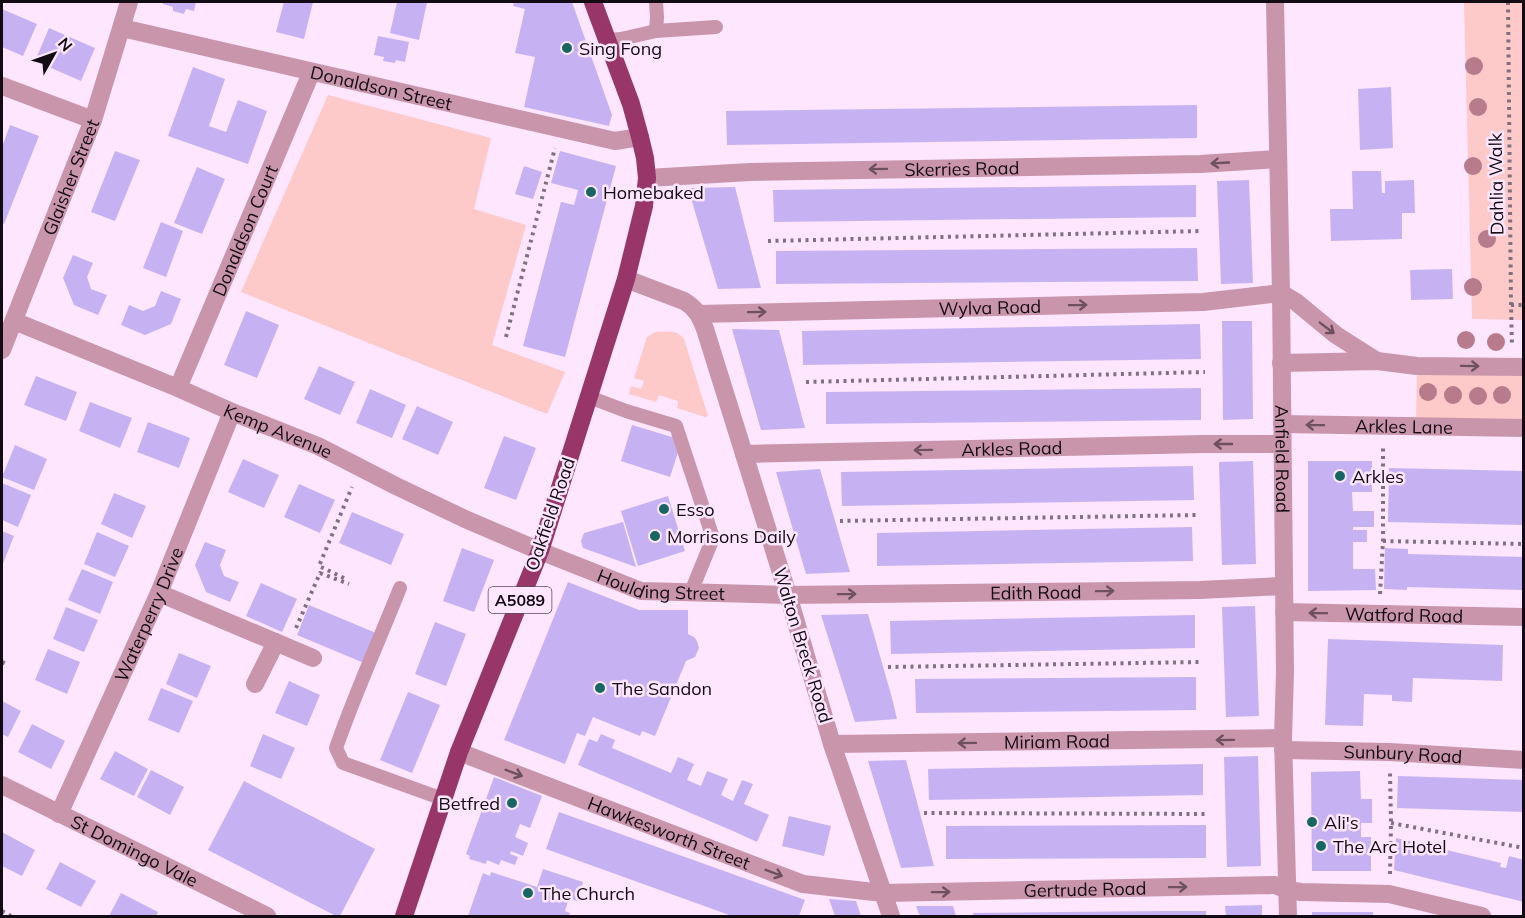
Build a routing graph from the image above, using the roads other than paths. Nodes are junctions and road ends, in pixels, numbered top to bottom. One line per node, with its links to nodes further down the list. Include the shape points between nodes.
1 (129, 2): 6 (street, Glaisher Street)
2 (593, 2): 8 (highway, A5089)
3 (656, 2): 7 (lane)
4 (1275, 2): 13 (street, Anfield Road)
5 (716, 27): 7 (lane)
6 (122, 28): 9 (street, Donaldson Street); 11 (street, Glaisher Street)
7 (656, 31): 8 (lane)
8 (608, 40): 12 (highway, A5089)
9 (311, 73): 12 (street, Donaldson Street, via 615,141); 23 (street, Donaldson Court)
10 (2, 86): 11 (street)
11 (93, 120): 18 (street, Glaisher Street)
12 (640, 137): 14 (highway, Oakfield Road / A5089)
13 (1278, 159): 14 (street, Skerries Road, one-way to 14); 16 (street, Anfield Road)
14 (647, 178): 15 (highway, Oakfield Road / A5089)
15 (626, 279): 17 (street, via 684,301); 24 (highway, Oakfield Road / A5089)
16 (1281, 293): 17 (street, Wylva Road, one-way to 16, via 1203,302); 20 (street, one-way to 20); 21 (street, Anfield Road)
17 (699, 314): 29 (street, Walton Breck Road)
18 (14, 321): 19 (street, Glaisher Street); 23 (street, Kemp Avenue)
19 (3, 344)
20 (1377, 361): 21 (street); 22 (street, one-way to 22, via 1417,366)
21 (1281, 363): 26 (street, Anfield Road)
22 (1518, 367)
23 (178, 388): 25 (street, Kemp Avenue)
24 (589, 398): 30 (highway, Oakfield Road / A5089); 34 (lane, via 676,426 713,538)
25 (232, 412): 30 (street, Kemp Avenue, via 318,446 465,519); 33 (street, Waterperry Drive)
26 (1282, 424): 27 (street, Arkles Lane, one-way to 26); 28 (street, Anfield Road)
27 (1524, 428)
28 (1281, 444): 29 (street, Arkles Road, one-way to 29); 31 (street, Anfield Road)
29 (744, 454): 35 (street, Walton Breck Road)
30 (540, 551): 34 (street, Houlding Street, via 641,591); 43 (highway, Oakfield Road / A5089)
31 (1283, 586): 35 (street, Edith Road, one-way to 31); 36 (street, Anfield Road)
32 (400, 588): 46 (lane, via 336,748 343,763)
33 (159, 592): 38 (street); 47 (street, Waterperry Drive)
34 (691, 592): 35 (street, Houlding Street)
35 (788, 595): 41 (street, Walton Breck Road)
36 (1284, 612): 37 (street, Watford Road, one-way to 36); 42 (street, Anfield Road)
37 (1524, 617)
38 (282, 644): 39 (street); 40 (street)
39 (313, 658)
40 (255, 684)
41 (832, 744): 42 (street, Miriam Road, one-way to 41); 49 (street, Walton Breck Road)
42 (1283, 744): 44 (street, Sunbury Road); 48 (street, Anfield Road)
43 (459, 752): 46 (highway, Oakfield Road / A5089); 49 (street, Hawkesworth Street, one-way to 49, via 804,884)
44 (1524, 760)
45 (2, 785): 47 (street, St Domingo Vale)
46 (443, 800): 51 (highway, Oakfield Road / A5089)
47 (59, 814): 50 (street, St Domingo Vale)
48 (1287, 890): 49 (street, Gertrude Road, one-way to 48, via 1275,885); 53 (street, Anfield Road); 54 (street, Gertrude Road, via 1389,894)
49 (883, 893): 52 (street, Walton Breck Road)
50 (267, 916)
51 (404, 916)
52 (891, 916)
53 (1288, 916)
54 (1482, 916)

